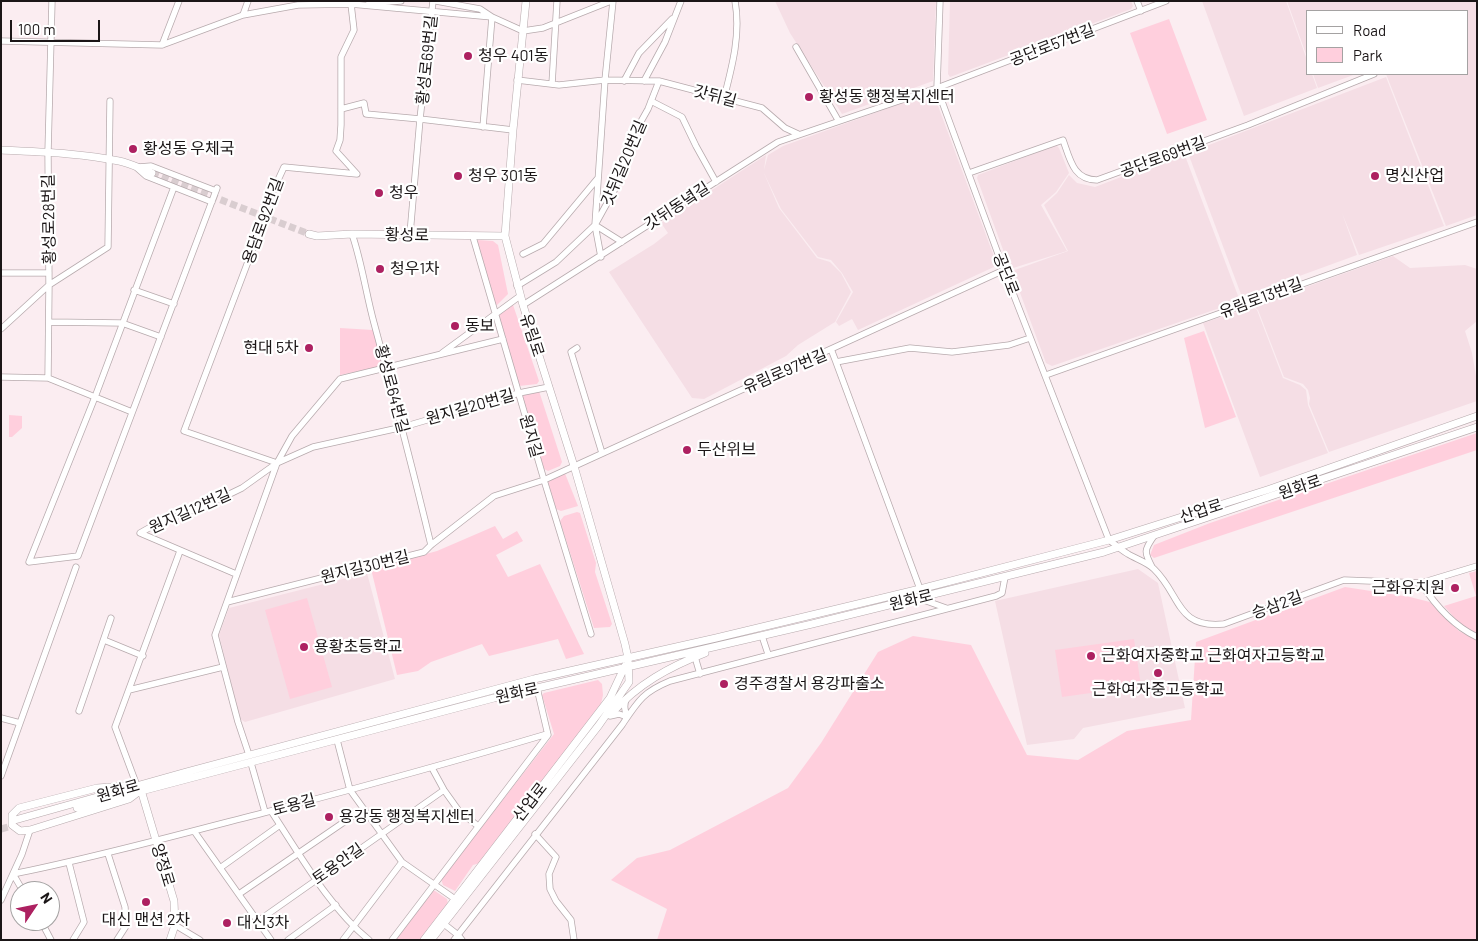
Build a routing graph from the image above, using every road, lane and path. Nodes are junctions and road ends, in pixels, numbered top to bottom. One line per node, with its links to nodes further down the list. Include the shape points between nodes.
1 (52, 1): 23 (street, 황성로28번길)
2 (180, 1): 24 (street)
3 (248, 1): 17 (street)
4 (401, 1): 14 (street)
5 (434, 1): 16 (street, 황성로69번길); 18 (street, via 480,9)
6 (526, 1): 21 (street, 유림로)
7 (557, 1): 20 (street)
8 (612, 1): 20 (street); 28 (street)
9 (681, 1): 19 (street)
10 (735, 1): 34 (street, via 735,56)
11 (940, 1): 33 (street, 공단로)
12 (1137, 1): 15 (street)
13 (1166, 1): 15 (street, 공단로57번길)
14 (348, 3): 16 (street); 17 (street, via 298,5); 37 (street, 용담로92번길, via 354,30 341,57)
15 (1141, 11): 33 (street, 공단로57번길)
16 (432, 12): 18 (street); 38 (street, 황성로69번길)
17 (243, 16): 24 (street)
18 (492, 17): 21 (street); 40 (street)
19 (674, 18): 29 (street, via 639,52); 30 (street)
20 (556, 23): 21 (street); 32 (street)
21 (523, 31): 27 (street, 유림로)
22 (1, 41): 23 (street)
23 (51, 42): 24 (street); 44 (street, 황성로28번길)
24 (162, 45)
25 (796, 47): 39 (street)
26 (1372, 75): 48 (street, 공단로69번길, via 1248,125 1097,180 1080,176 1062,140)
27 (517, 80): 32 (street, 갓뒤길); 41 (street, 유림로)
28 (605, 80): 29 (street, 갓뒤길); 32 (street, 갓뒤길); 49 (street)
29 (624, 81): 30 (street, 갓뒤길)
30 (644, 81): 31 (street, 갓뒤길)
31 (659, 81): 34 (street, 갓뒤길); 36 (street, 갓뒤길20번길)
32 (552, 84)
33 (937, 88): 39 (street, 갓뒤동녘길); 48 (street, 공단로)
34 (724, 98): 42 (street, 갓뒤길, via 762,108 785,128)
35 (110, 101): 45 (street)
36 (651, 101): 50 (street, 갓뒤길20번길, via 682,118); 54 (street, 갓뒤길20번길, via 630,141 616,187)
37 (341, 109): 38 (street, 황성로69번길, via 364,103 366,114); 95 (street, 용담로92번길, via 340,140 336,151 358,174 284,167 268,202 184,430)
38 (420, 119): 40 (street); 57 (street, 황성로69번길)
39 (838, 120): 42 (street, 갓뒤동녘길)
40 (483, 127): 41 (street)
41 (513, 130): 59 (street, 유림로)
42 (798, 134): 50 (street, 갓뒤동녘길, via 778,142)
43 (1, 150): 44 (street)
44 (48, 152): 45 (street); 65 (street, 황성로28번길)
45 (108, 159): 46 (street); 66 (street, 황성로28번길, via 108,247)
46 (136, 167): 47 (street); 51 (street, via 146,176); 52 (street, via 151,166 216,190)
47 (152, 173)
48 (969, 174): 63 (street, 공단로)
49 (598, 178): 54 (street); 61 (street, via 543,244)
50 (716, 182): 60 (street, 갓뒤동녘길)
51 (174, 187): 52 (street); 68 (street)
52 (212, 202): 70 (street)
53 (1477, 222): 84 (street, 유림로13번길)
54 (595, 225): 60 (street); 62 (street, 갓뒤길20번길); 67 (street, 갓뒤길20번길, via 556,262)
55 (308, 234): 56 (street, 황성로)
56 (352, 234): 57 (street, 황성로); 83 (street, 황성로64번길)
57 (410, 234): 58 (street, 황성로)
58 (473, 236): 59 (street, 황성로); 72 (street, 원지길)
59 (505, 236): 67 (street, 유림로)
60 (622, 242): 62 (street, 갓뒤동녘길)
61 (523, 254)
62 (600, 257): 71 (street, 갓뒤동녘길)
63 (1004, 270): 77 (street, 공단로); 80 (street)
64 (1, 273): 65 (street)
65 (49, 273): 66 (street, 황성로28번길)
66 (49, 285): 73 (street, 황성로28번길); 75 (street)
67 (517, 286): 69 (street, 유림로)
68 (134, 290): 70 (street); 74 (street)
69 (520, 296): 71 (street, 유림로); 72 (street)
70 (174, 304): 76 (street)
71 (523, 306): 87 (street, 유림로)
72 (495, 314): 78 (street, 원지길); 81 (street)
73 (49, 322): 74 (street); 86 (street, 황성로28번길)
74 (122, 323): 76 (street); 89 (street)
75 (1, 329)
76 (161, 337): 90 (street)
77 (1030, 338): 82 (street, 유림로97번길, via 1009,345 952,352 910,348); 84 (street, 공단로)
78 (503, 339): 81 (street, 원지길12번길); 88 (street, 원지길)
79 (577, 348): 94 (street, via 571,352)
80 (831, 349): 82 (street, 유림로97번길); 94 (street, 유림로97번길)
81 (438, 356): 83 (street, 원지길12번길)
82 (836, 362): 109 (street)
83 (386, 369): 92 (street, 황성로64번길); 95 (street, 원지길12번길, via 340,379 292,436)
84 (1046, 376): 99 (street, 공단로)
85 (1, 377): 86 (street)
86 (48, 378): 89 (street)
87 (549, 387): 88 (street, 원지길20번길); 96 (street, 유림로)
88 (518, 393): 92 (street, 원지길20번길); 97 (street, 원지길)
89 (95, 397): 90 (street); 90 (street, via 29,562 78,556)
90 (132, 412)
91 (1477, 416): 99 (street, 산업로, via 1270,489)
92 (403, 427): 95 (street, 원지길20번길, via 313,447); 100 (street, 황성로64번길)
93 (1477, 427): 98 (street, 원화로)
94 (602, 453): 96 (street, 유림로97번길)
95 (277, 463): 102 (street, 원지길12번길, via 242,488 140,533); 106 (street, 원지길12번길)
96 (574, 466): 97 (street, 유림로97번길); 122 (street, 유림로)
97 (544, 480): 100 (street, 원지길30번길, via 494,496); 114 (street, 원지길)
98 (1154, 536): 101 (street, 원화로); 105 (street, via 1145,554)
99 (1109, 540): 101 (street, 승삼2길); 109 (street, 산업로)
100 (431, 545): 111 (street, 원지길30번길, via 424,552)
101 (1119, 547): 105 (street, 승삼2길); 107 (street, 원화로)
102 (180, 551): 106 (street, 원지길12번길); 120 (street)
103 (1477, 566): 108 (street, 승삼2길)
104 (76, 567): 133 (street)
105 (1152, 567): 108 (street, 승삼2길, via 1164,579 1177,604 1188,616 1211,625 1224,624 1344,580)
106 (236, 574): 111 (street, 원지길12번길)
107 (1005, 577): 110 (street, 원화로); 112 (street, via 1002,593)
108 (1421, 583): 116 (street, via 1460,628)
109 (920, 589): 122 (street, 산업로)
110 (918, 598): 112 (street); 115 (street, 원화로)
111 (227, 602): 123 (street, 원지길12번길, via 215,635)
112 (947, 608): 119 (street)
113 (111, 618): 117 (street)
114 (591, 634)
115 (762, 636): 118 (street, 원화로); 119 (street)
116 (1477, 637)
117 (104, 640): 120 (street); 129 (street)
118 (738, 642): 121 (street); 124 (street, 원화로)
119 (768, 654): 125 (street)
120 (143, 656): 127 (street)
121 (695, 656): 125 (street); 128 (street, via 660,673)
122 (628, 658): 124 (street, 산업로); 137 (street, 원화로, via 525,682)
123 (224, 667): 127 (street); 137 (street, 원지길12번길)
124 (626, 667): 126 (street, 원화로); 134 (street, 산업로, via 629,682); 163 (street, 산업로, via 610,698)
125 (700, 674): 131 (street, via 657,686 640,698)
126 (537, 688): 135 (street); 136 (street, 원화로)
127 (130, 690): 140 (street, via 115,727)
128 (628, 697): 130 (street); 131 (street, via 624,703)
129 (79, 712)
130 (610, 716): 131 (street, via 619,714); 134 (street)
131 (627, 717): 151 (street)
132 (1, 718): 133 (street)
133 (20, 723): 139 (street)
134 (599, 726): 167 (street, 산업로)
135 (547, 734): 138 (street, 토용길); 147 (street)
136 (337, 740): 137 (street, 원화로); 141 (street)
137 (250, 759): 140 (street, 원화로); 144 (street)
138 (432, 768): 141 (street, 토용길); 142 (street)
139 (1, 776)
140 (139, 789): 145 (street, 원화로); 148 (street, via 129,799); 148 (street, via 97,788 18,808 12,815 12,825 20,831); 152 (street, 양정로)
141 (350, 790): 143 (street); 144 (street, 토용길)
142 (444, 790): 147 (street, via 459,811); 150 (street, 토용안길)
143 (363, 809): 150 (street); 153 (street)
144 (268, 812): 146 (street); 149 (street, 토용길)
145 (16, 822)
146 (280, 825): 153 (street); 157 (street)
147 (478, 826): 161 (street)
148 (30, 830): 158 (street)
149 (194, 832): 152 (street, 토용길); 157 (street)
150 (382, 834): 155 (street); 159 (street, 토용안길)
151 (536, 834): 170 (street); 182 (street, via 556,857 549,874 550,889 571,920)
152 (156, 840): 154 (street, 토용길); 168 (street, 양정로, via 174,901)
153 (298, 852): 159 (street); 162 (street)
154 (108, 854): 156 (street, 토용길); 172 (street, via 125,907 126,926)
155 (402, 862): 161 (street); 169 (street)
156 (69, 863): 158 (street, 토용길); 171 (street, via 84,922)
157 (220, 868): 162 (street)
158 (13, 874): 160 (street); 164 (street)
159 (317, 878): 165 (street); 166 (street, 토용안길)
160 (17, 881)
161 (434, 884): 163 (street); 179 (street)
162 (239, 894): 166 (street)
163 (455, 899): 180 (street, 산업로)
164 (1, 900)
165 (336, 905): 169 (street); 176 (street)
166 (258, 921): 175 (street)
167 (444, 924): 170 (street); 181 (street, 산업로)
168 (175, 925): 173 (street, 양정로); 174 (street)
169 (352, 926): 177 (street); 178 (street)
170 (458, 938)
171 (73, 940)
172 (117, 940)
173 (170, 940)
174 (200, 940)
175 (272, 940)
176 (288, 940)
177 (343, 940)
178 (369, 940)
179 (392, 940)
180 (424, 940)
181 (431, 940)
182 (574, 940)

